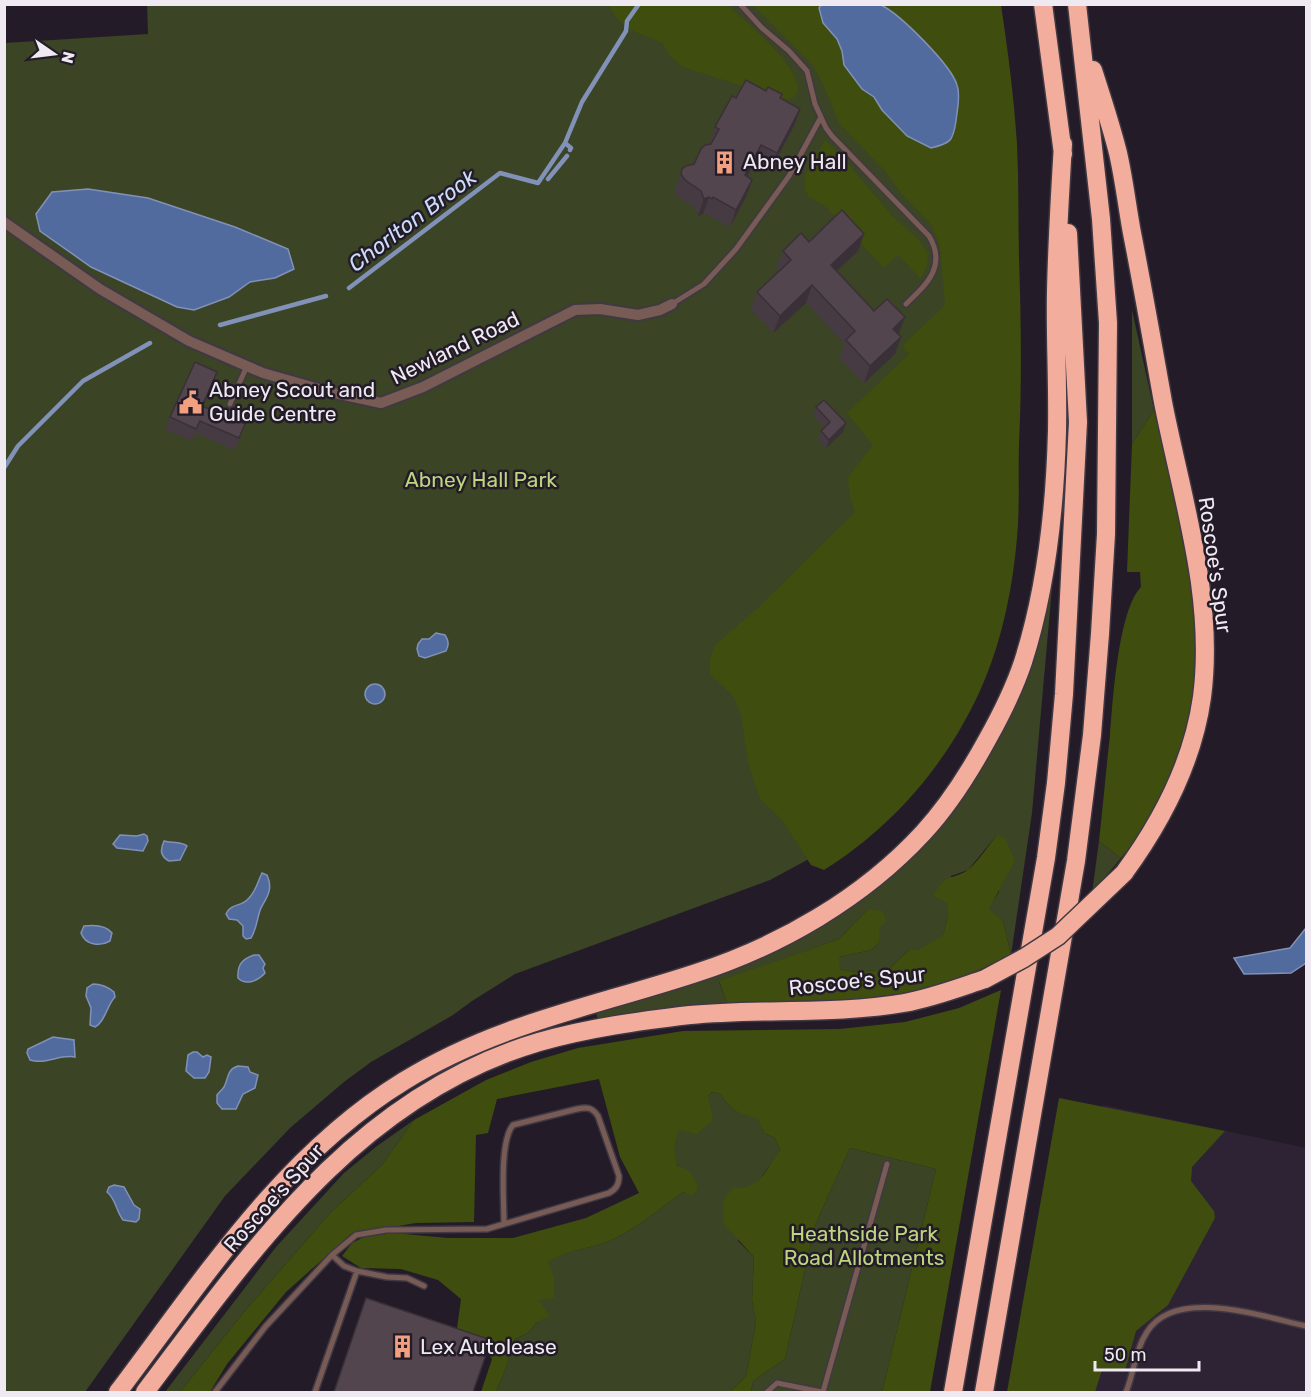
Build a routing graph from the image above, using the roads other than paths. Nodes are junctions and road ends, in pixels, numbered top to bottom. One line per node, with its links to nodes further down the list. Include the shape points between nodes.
1 (740, 4): 5 (lane, via 807,72)
2 (1043, 4): 6 (highway)
3 (1077, 4): 4 (highway)
4 (1080, 25): 19 (highway, Roscoe's Spur, bridge, via 1118,153 1204,620 1202,699 1189,749 1166,810 1124,873 1058,936 985,979 946,993 903,1003 843,1009 695,1015 615,1024 538,1042 471,1068 404,1107 323,1173 252,1253); 25 (highway, via 1101,219 1107,323 1106,534 1100,634 1076,861)
5 (821, 117): 8 (lane, via 789,176 736,249 704,284); 9 (lane, via 832,136 933,243 937,254 932,273 926,285)
6 (1062, 144): 18 (highway, Roscoe's Spur, via 1056,293 1057,431 1046,570 1030,639 1012,692 950,798 923,832 861,888 780,939 699,972 496,1034 401,1082 365,1108 273,1193); 24 (highway, via 1078,422 1063,706 1046,858)
7 (4, 222): 10 (street, Newland Road, via 110,295 181,337)
8 (672, 304): 10 (street, Newland Road, via 638,315 575,310 423,387 381,403 326,391)
9 (906, 304)
10 (247, 366): 11 (lane)
11 (230, 404)
12 (887, 1164): 23 (lane)
13 (504, 1224): 13 (lane, via 505,1146 509,1130 513,1125 577,1109 594,1110 619,1176 616,1189); 14 (lane, via 488,1229 386,1230 356,1235)
14 (333, 1256): 15 (lane); 20 (lane, via 265,1327)
15 (357, 1271): 16 (lane, via 407,1278); 21 (lane)
16 (424, 1286)
17 (1306, 1326): 26 (lane, via 1230,1310 1181,1308 1155,1321 1141,1341)
18 (118, 1392)
19 (145, 1392)
20 (215, 1392)
21 (315, 1392)
22 (766, 1392): 23 (lane, via 777,1383)
23 (823, 1392)
24 (953, 1392)
25 (984, 1392)
26 (1126, 1392)

